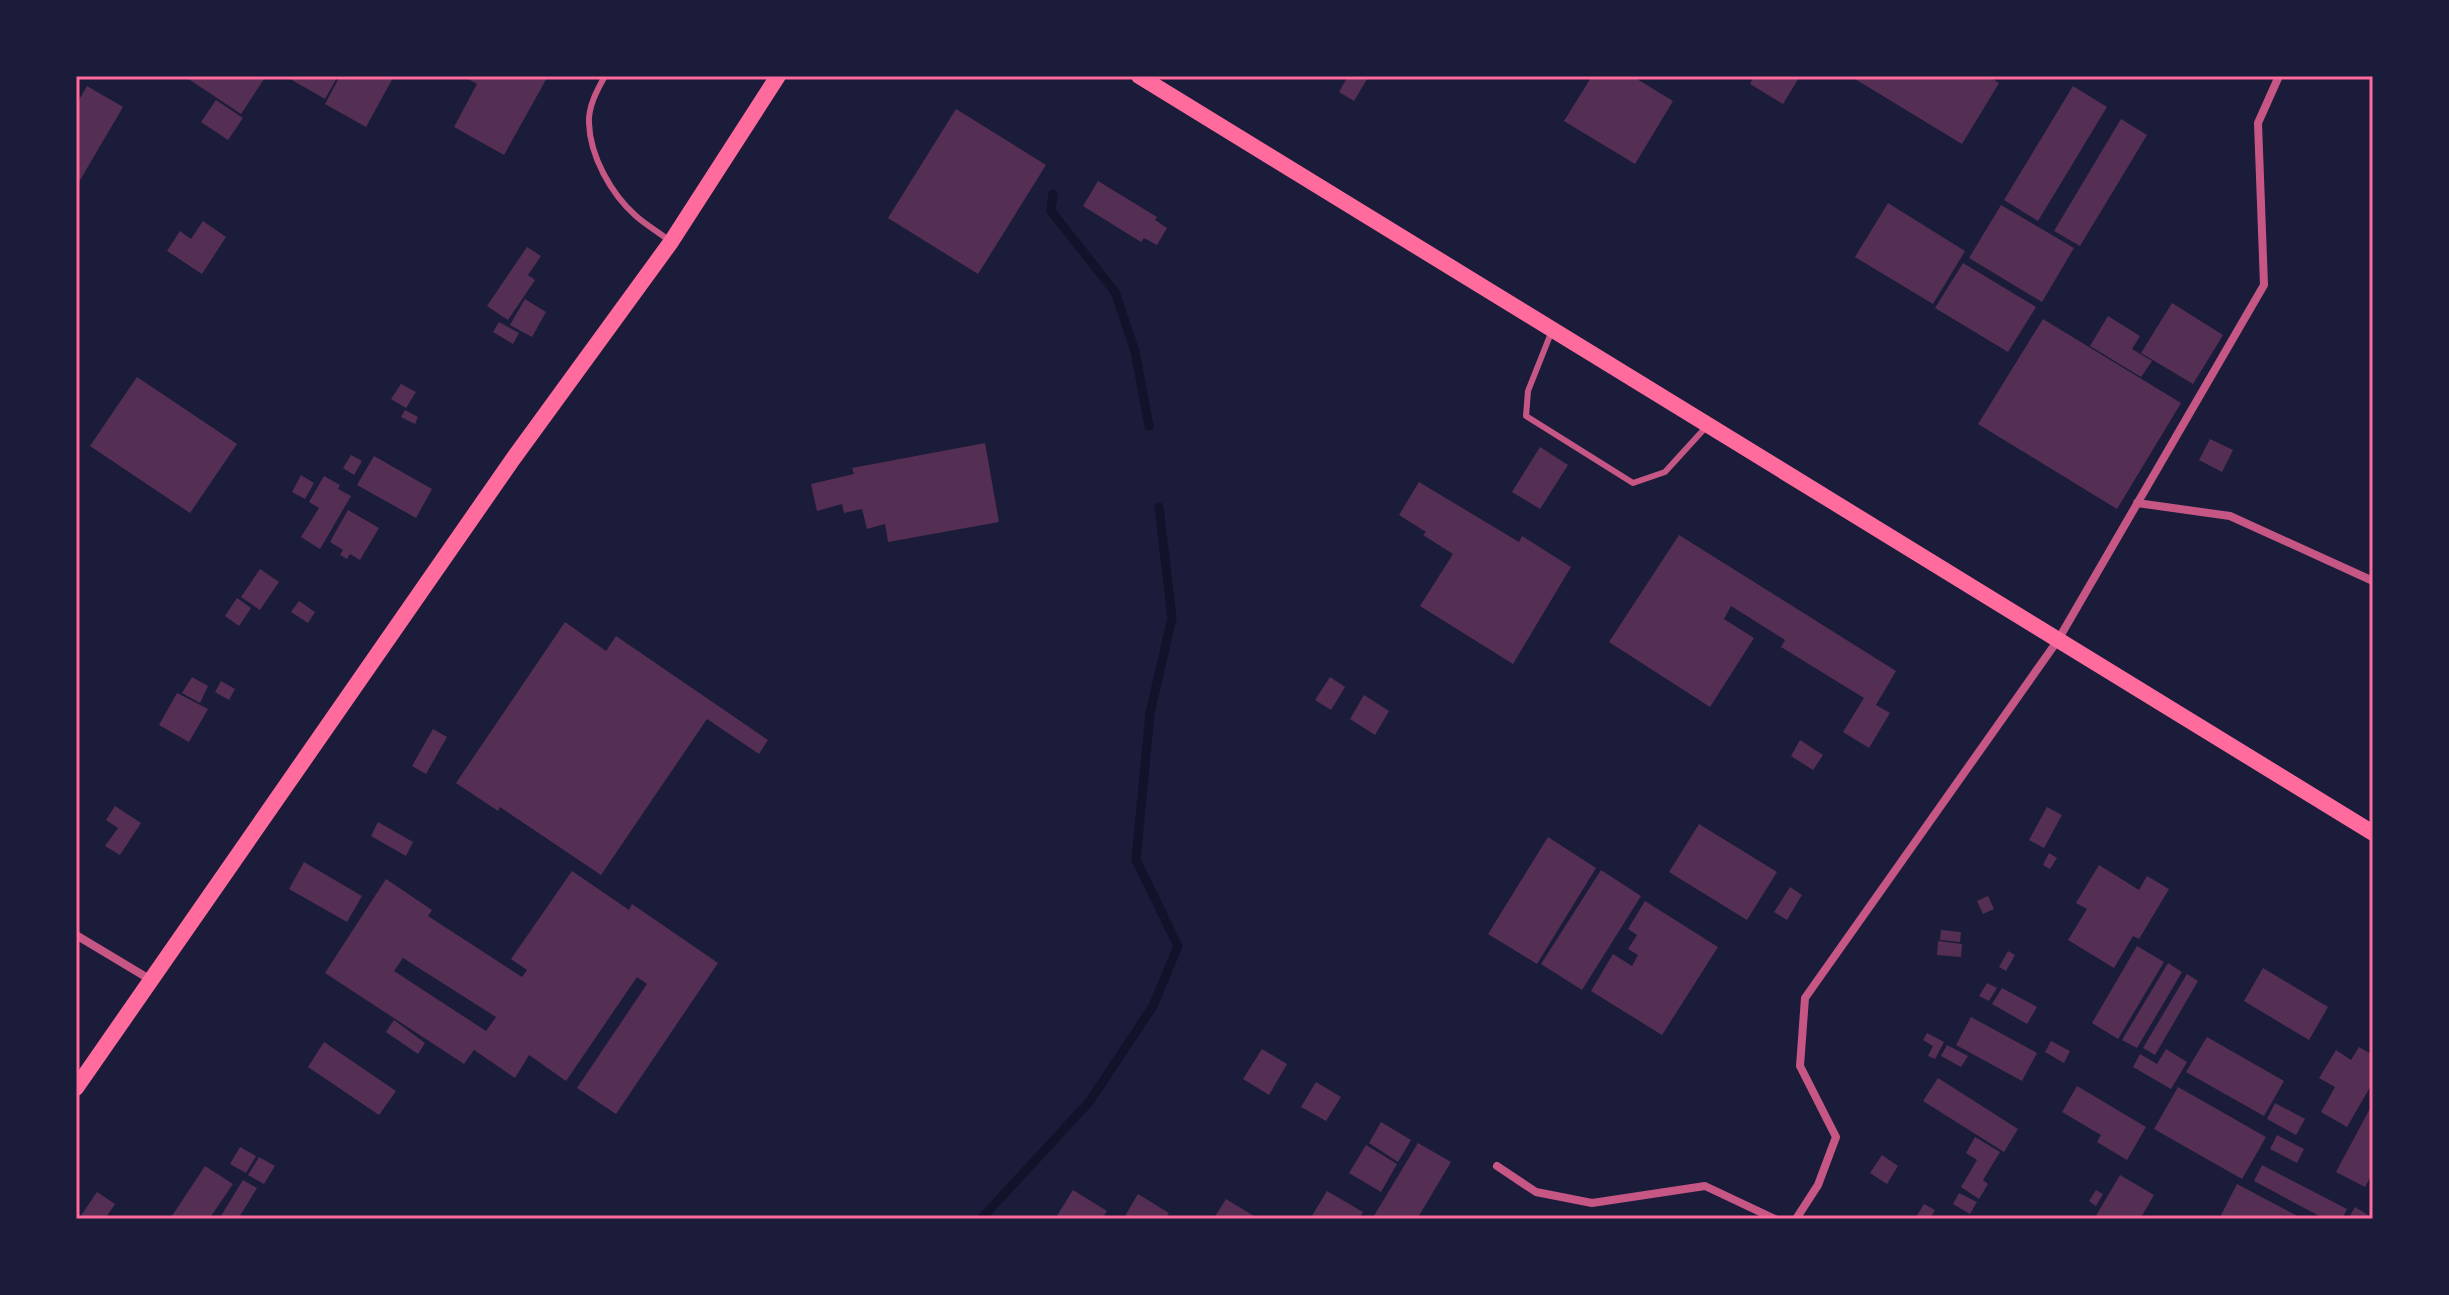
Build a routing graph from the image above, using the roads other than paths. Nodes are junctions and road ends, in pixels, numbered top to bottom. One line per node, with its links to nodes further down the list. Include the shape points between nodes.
1 (605, 76): 5 (lane, via 588,121 595,155 619,198)
2 (778, 76): 5 (main road)
3 (1139, 76): 6 (main road)
4 (2279, 76): 8 (street, via 2258,123 2264,285)
5 (671, 242): 13 (main road, via 513,459)
6 (1553, 329): 7 (main road); 7 (lane, via 1528,391 1526,416 1633,483 1665,472)
7 (1708, 424): 10 (main road)
8 (2137, 503): 9 (street, via 2230,516); 10 (street)
9 (2373, 581)
10 (2058, 640): 11 (main road); 17 (street, via 1805,998 1800,1066 1836,1137 1818,1185)
11 (2373, 833)
12 (76, 935): 13 (street)
13 (151, 980): 14 (main road)
14 (76, 1088)
15 (1497, 1166): 16 (street, via 1536,1192 1592,1203 1705,1186)
16 (1775, 1219)
17 (1796, 1219)

